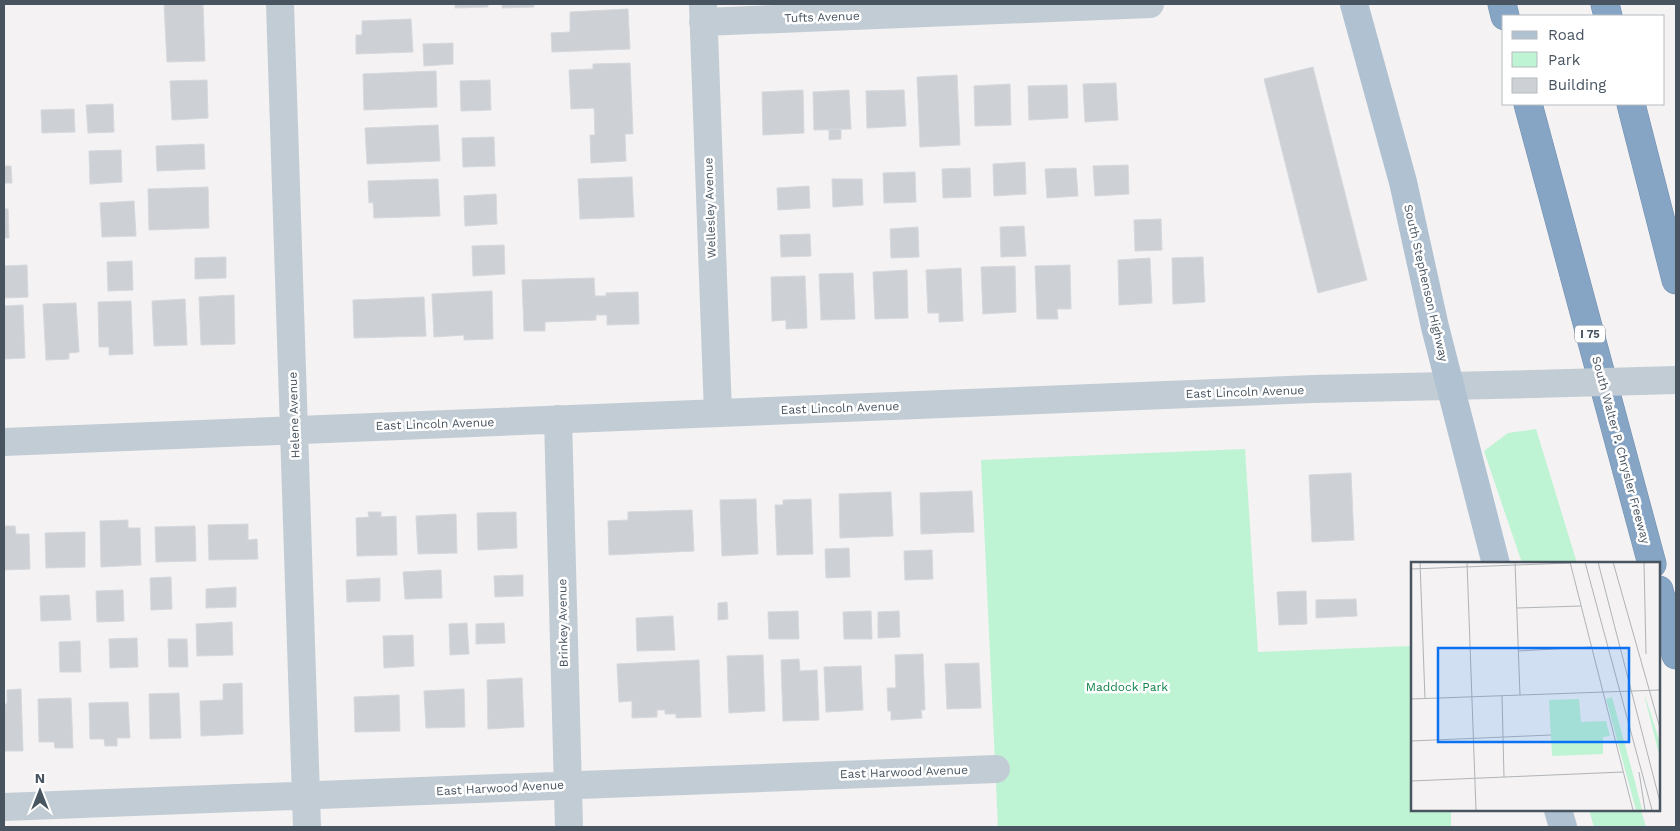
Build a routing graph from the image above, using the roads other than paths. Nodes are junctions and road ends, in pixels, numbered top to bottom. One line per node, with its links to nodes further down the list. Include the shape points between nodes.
1 (280, 4): 12 (street, Helene Avenue)
2 (1150, 4): 4 (street, Tufts Avenue)
3 (1354, 4): 9 (main road, South Stephenson Highway, via 1402,182)
4 (703, 13): 10 (street, Wellesley Avenue)
5 (1528, 105): 15 (highway, South Walter P. Chrysler Freeway / I 75)
6 (1631, 105): 7 (highway)
7 (1676, 280)
8 (1676, 380): 9 (street, East Lincoln Avenue, bridge)
9 (1451, 386): 10 (street, East Lincoln Avenue); 14 (main road, South Stephenson Highway)
10 (718, 413): 11 (street, East Lincoln Avenue)
11 (558, 419): 12 (street, East Lincoln Avenue); 19 (street, Brinkey Avenue)
12 (295, 430): 13 (street, East Lincoln Avenue); 20 (street, Helene Avenue)
13 (4, 442)
14 (1495, 562)
15 (1651, 562)
16 (1660, 594): 17 (highway)
17 (1676, 655)
18 (996, 769): 19 (street, East Harwood Avenue)
19 (568, 784): 20 (street, East Harwood Avenue); 24 (street, Brinkey Avenue)
20 (307, 796): 21 (street, East Harwood Avenue); 23 (street, Helene Avenue)
21 (4, 808)
22 (1558, 811): 25 (main road)
23 (307, 827)
24 (569, 827)
25 (1563, 827)

